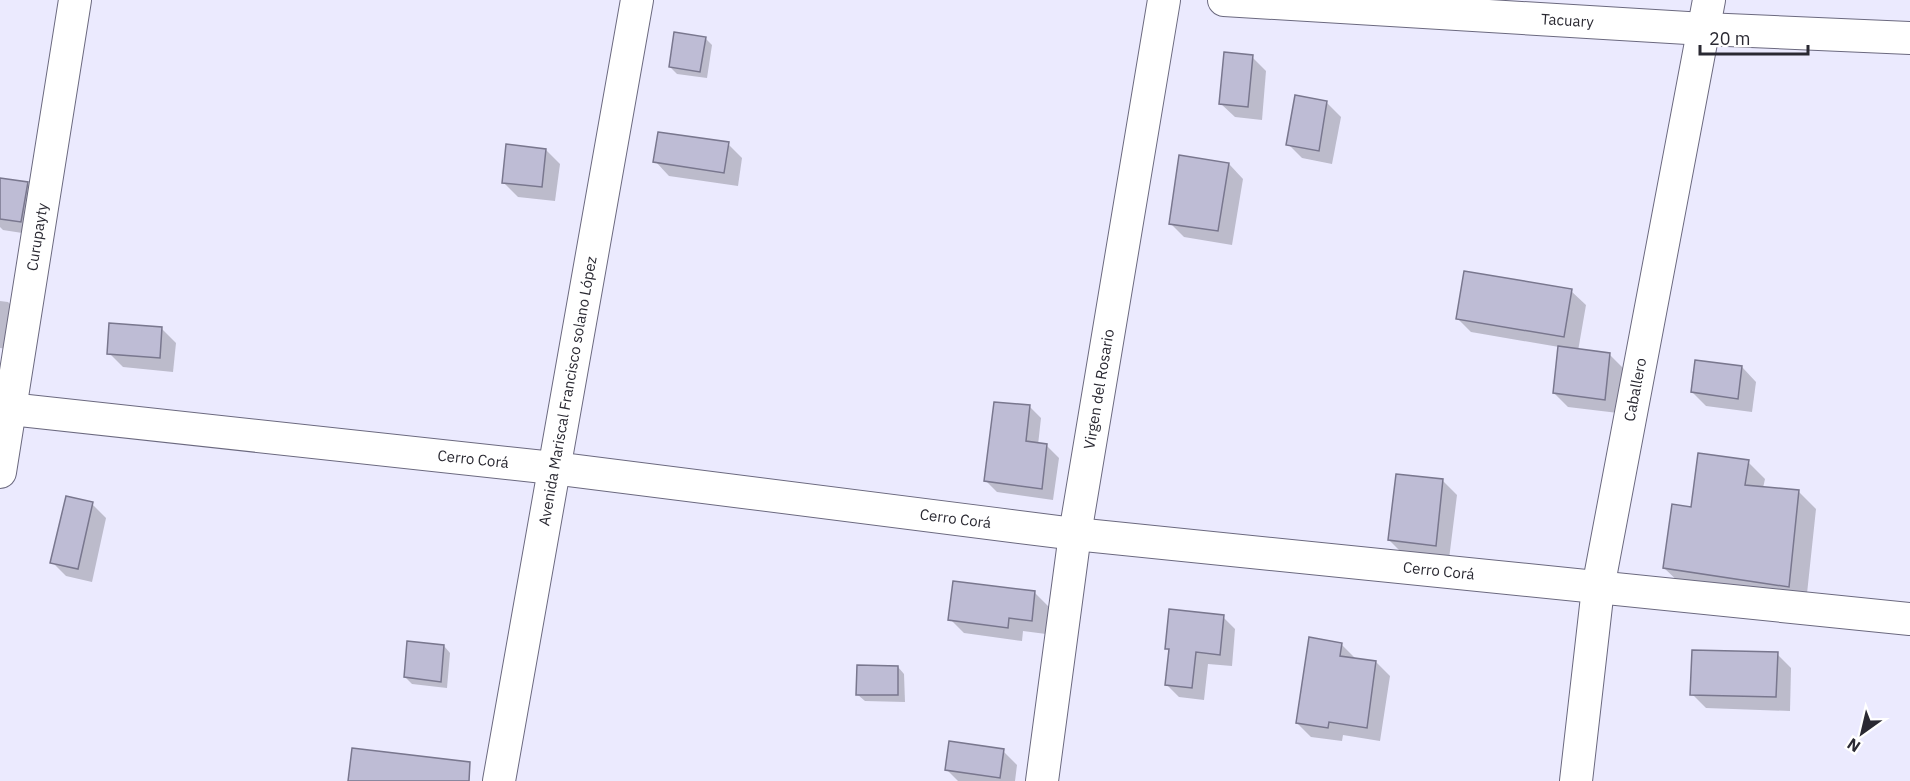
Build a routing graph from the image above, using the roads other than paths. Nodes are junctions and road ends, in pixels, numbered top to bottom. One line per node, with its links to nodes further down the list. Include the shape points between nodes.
1 (75, 0): 7 (street, Curupayty)
2 (637, 0): 8 (street, Avenida Mariscal Francisco solano López)
3 (1164, 0): 10 (street, Virgen del Rosario)
4 (1224, 0): 5 (street, Tacuary)
5 (1707, 14): 6 (street, Tacuary); 11 (street, Caballero)
6 (1910, 38)
7 (5, 408): 8 (street, Cerro Corá); 9 (street, Curupayty)
8 (553, 468): 10 (street, Cerro Corá); 13 (street, Avenida Mariscal Francisco solano López)
9 (0, 472)
10 (1076, 534): 11 (street, Cerro Corá); 14 (street, Virgen del Rosario)
11 (1598, 588): 12 (street, Cerro Corá); 15 (street, Caballero)
12 (1910, 619)
13 (499, 781)
14 (1042, 781)
15 (1576, 781)

